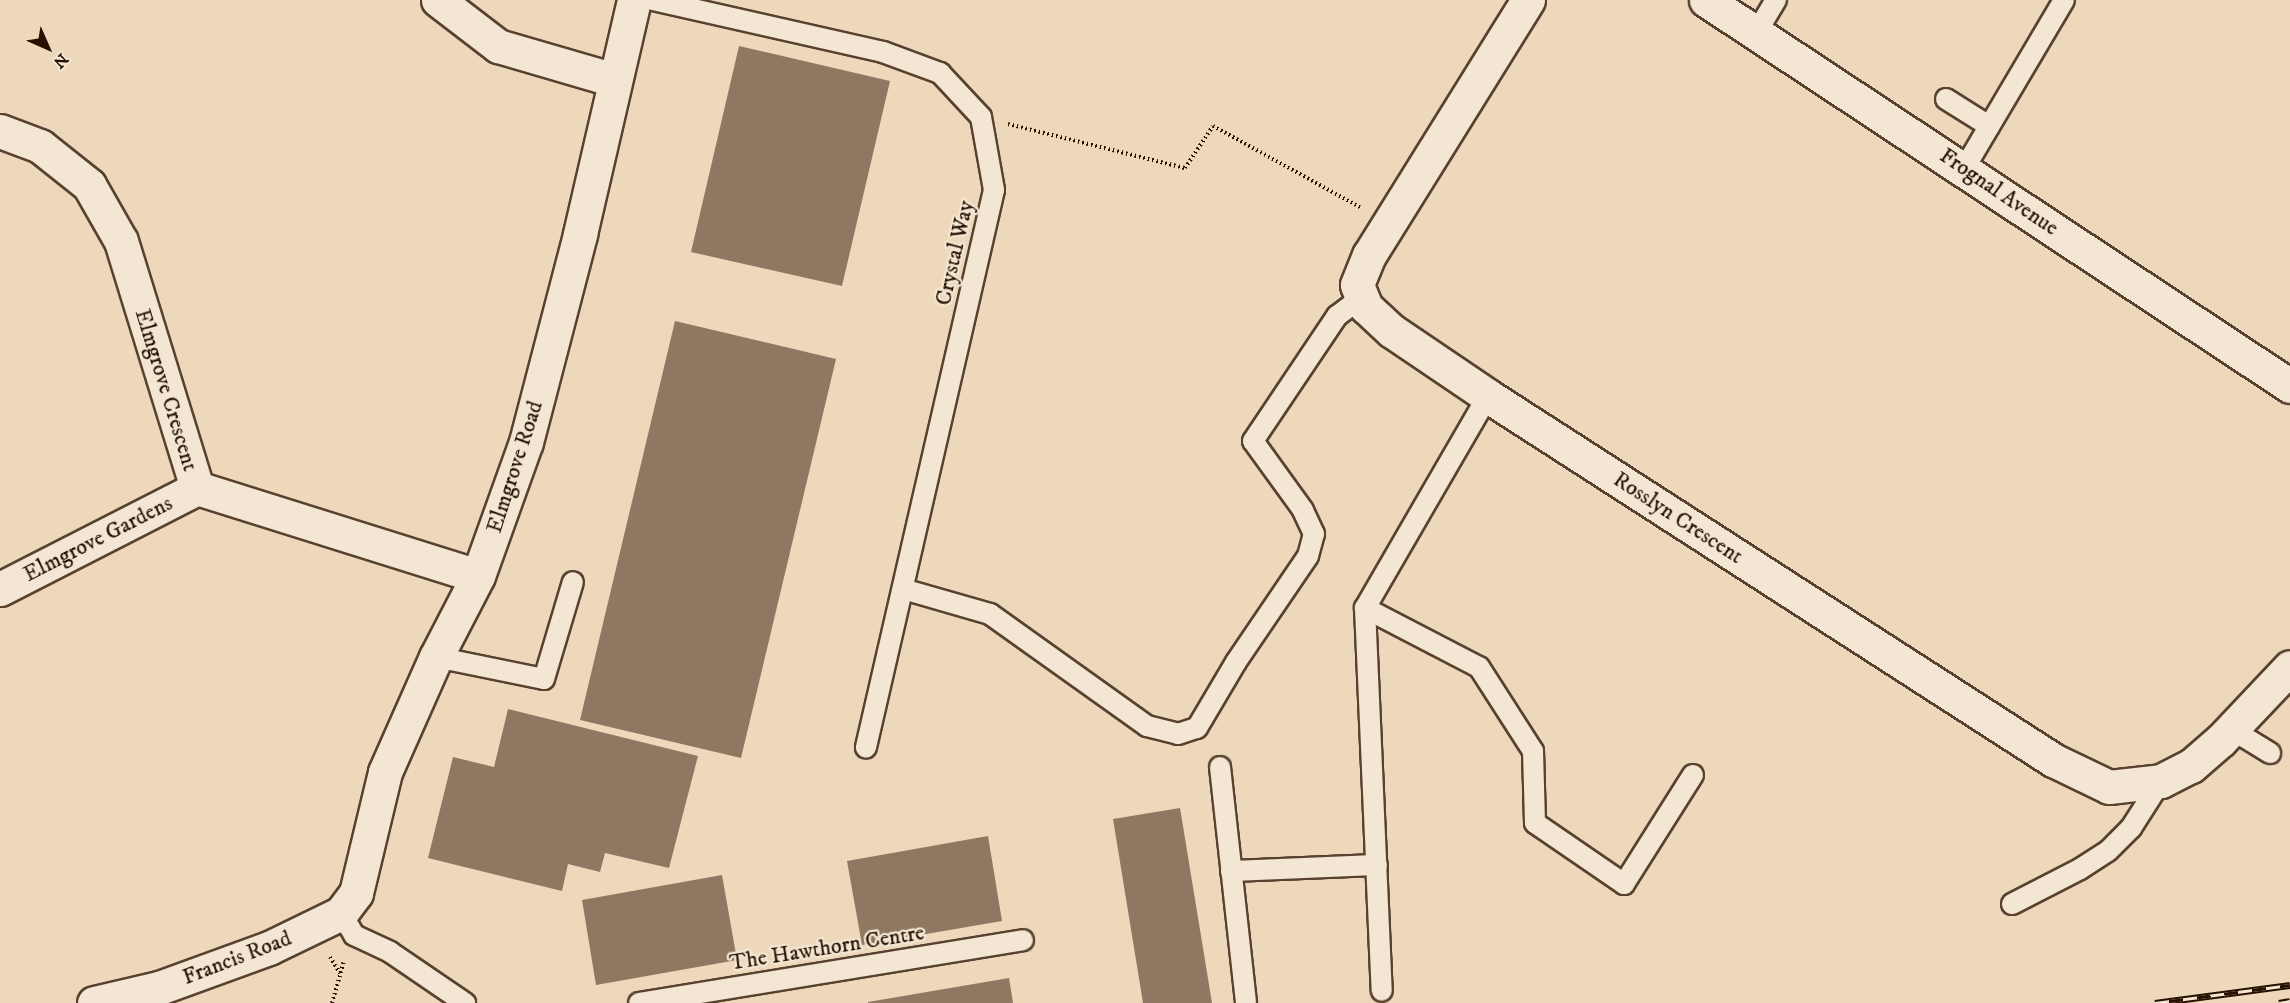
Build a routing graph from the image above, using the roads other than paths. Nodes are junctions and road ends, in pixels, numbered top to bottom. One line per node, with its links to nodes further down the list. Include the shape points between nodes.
1 (438, 0): 9 (street, via 498,46)
2 (633, 0): 9 (street, Elmgrove Road)
3 (653, 0): 21 (lane, Crystal Way, via 912,62 940,73 981,117 993,190)
4 (1528, 0): 14 (street, via 1369,255 1357,285)
5 (1706, 0): 8 (street, Frognal Avenue)
6 (1776, 0): 8 (lane)
7 (2064, 0): 11 (lane)
8 (1756, 33): 13 (street, Frognal Avenue)
9 (614, 80): 18 (street, Elmgrove Road, via 580,234 526,442)
10 (1946, 99): 11 (lane)
11 (1989, 126): 13 (lane)
12 (0, 131): 17 (street, Elmgrove Crescent, via 40,146 89,185 121,242)
13 (1964, 169): 15 (street, Frognal Avenue)
14 (1362, 297): 16 (street, Rosslyn Crescent, via 1366,307 1392,331); 21 (lane, via 1338,316 1253,441 1304,510 1314,534 1308,556 1236,662 1197,728 1178,734 1147,726 990,614)
15 (2290, 386)
16 (1488, 396): 22 (lane); 30 (street, Rosslyn Crescent, via 2053,760 2109,787)
17 (197, 488): 18 (street, Elmgrove Crescent); 20 (street, Elmgrove Gardens)
18 (478, 576): 23 (street, Elmgrove Road)
19 (573, 582): 23 (lane, via 544,679)
20 (0, 589)
21 (903, 589): 26 (lane, Crystal Way)
22 (1365, 608): 29 (lane, via 1479,667 1533,751 1535,823 1624,884); 31 (lane)
23 (436, 657): 34 (street, Elmgrove Road, via 385,772)
24 (2290, 667): 25 (street, Rosslyn Crescent)
25 (2231, 729): 27 (lane); 30 (street, Rosslyn Crescent, via 2191,766)
26 (866, 747)
27 (2270, 753)
28 (1220, 767): 32 (lane)
29 (1693, 775)
30 (2161, 781): 33 (lane, via 2131,828 2108,851)
31 (1377, 865): 32 (lane); 36 (lane)
32 (1232, 871): 40 (lane)
33 (2012, 904)
34 (347, 924): 37 (street, Francis Road, via 159,988); 38 (lane)
35 (1023, 940): 39 (lane, The Hawthorn Centre)
36 (1382, 991)
37 (94, 1003)
38 (465, 1003)
39 (639, 1003)
40 (1245, 1003)

